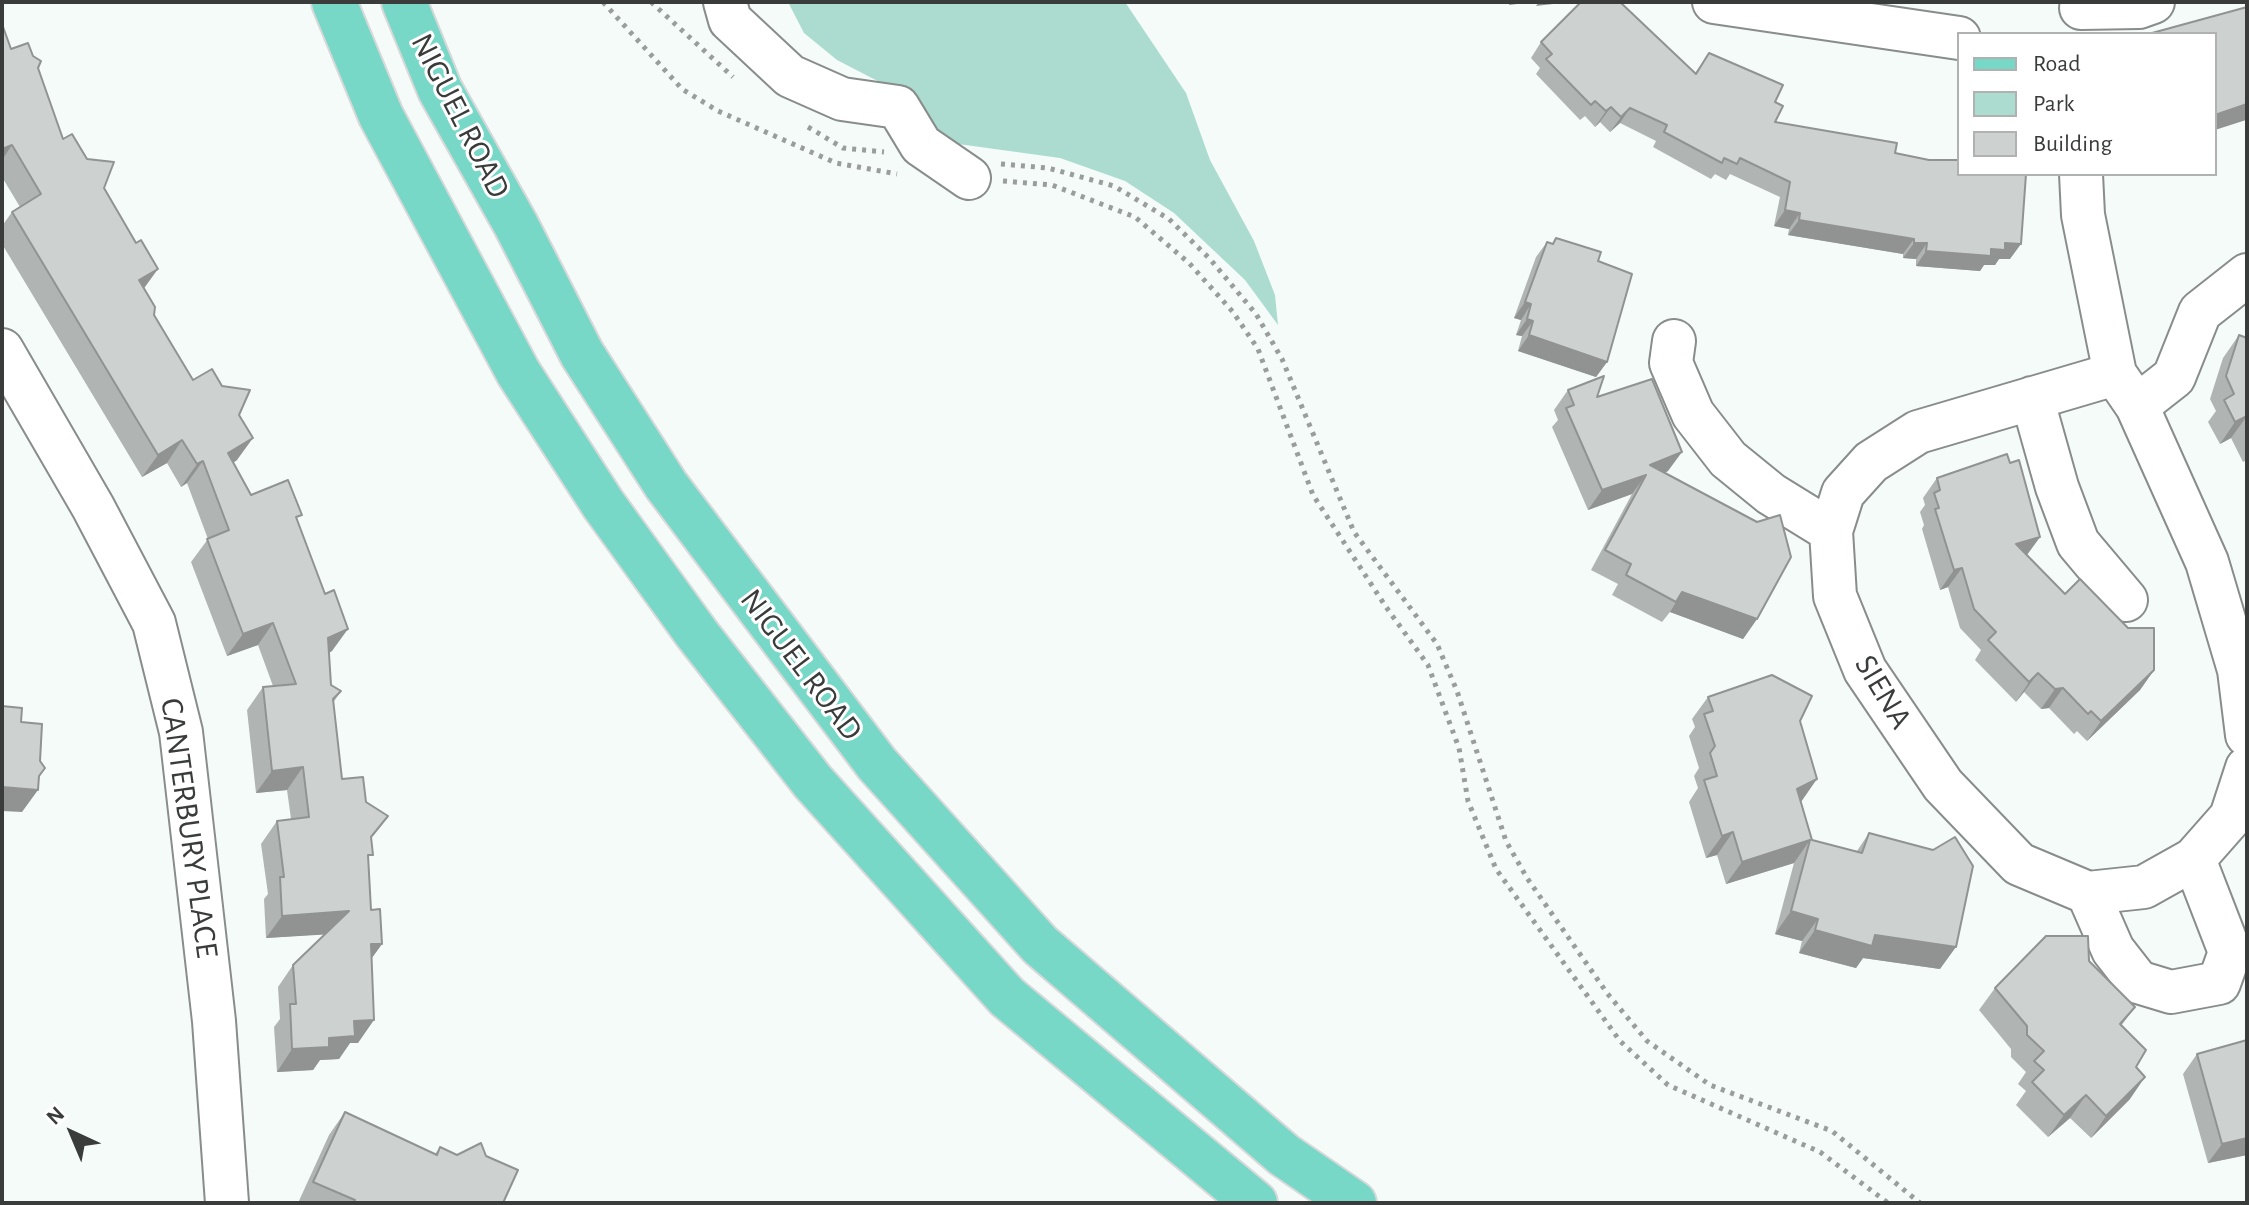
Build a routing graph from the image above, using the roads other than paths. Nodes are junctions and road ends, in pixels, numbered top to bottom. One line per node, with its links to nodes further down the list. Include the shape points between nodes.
1 (334, 2): 22 (main road, NIGUEL ROAD, via 381,116 518,372 603,504 697,634 813,782 1007,997)
2 (404, 2): 23 (main road, NIGUEL ROAD, via 440,90 582,354 666,485 877,764 1040,945 1284,1155)
3 (725, 2): 8 (street, via 730,20 790,76 842,99 898,107 921,145)
4 (1714, 2): 7 (street)
5 (2149, 3): 6 (street)
6 (2081, 15)
7 (1957, 38)
8 (954, 168)
9 (2081, 176): 13 (street, via 2083,215)
10 (2247, 275): 13 (street, via 2200,312 2174,377)
11 (1674, 341): 15 (street, via 1671,363 1693,414 1728,459 1771,494)
12 (2, 350): 21 (street, CANTERBURY PLACE, via 154,623 181,732 214,1021)
13 (2126, 390): 14 (street, SIENA); 17 (street, via 2207,562 2239,670)
14 (2032, 398): 15 (street, SIENA, via 1918,432 1871,462 1843,493); 16 (street, via 2078,543)
15 (1831, 531): 20 (street, SIENA, via 1835,596 1865,670 1943,785 2019,864)
16 (2126, 600)
17 (2247, 735)
18 (2247, 768): 19 (street, SIENA, via 2231,817)
19 (2194, 859): 20 (street, SIENA, via 2144,887); 20 (street, via 2230,952 2219,983 2171,992 2138,982 2113,950)
20 (2088, 893)
21 (227, 1203)
22 (1255, 1203)
23 (1354, 1203)

